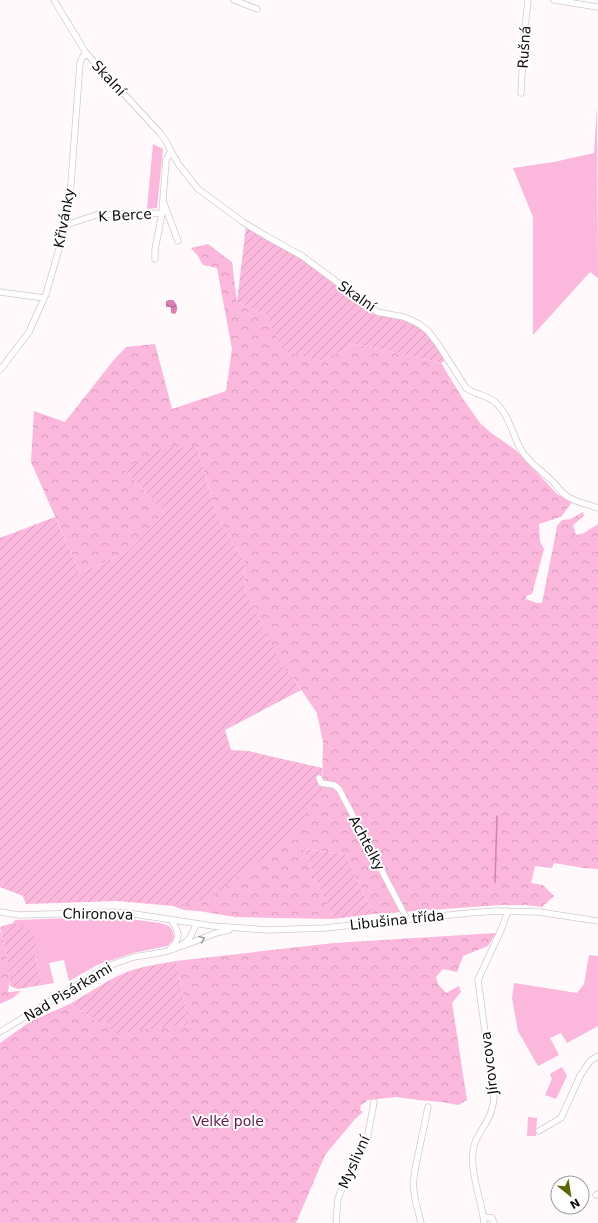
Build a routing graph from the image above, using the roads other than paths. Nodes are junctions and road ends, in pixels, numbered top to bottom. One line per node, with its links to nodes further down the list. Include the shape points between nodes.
1 (54, 0): 7 (street, Skalní)
2 (234, 0): 6 (street)
3 (528, 0): 8 (street, Rušná)
4 (554, 0): 5 (street)
5 (598, 7)
6 (258, 9)
7 (86, 53): 9 (street, Skalní, via 160,133); 12 (street, Křivánky, via 80,63)
8 (521, 93)
9 (171, 151): 10 (street, via 166,160); 18 (street, Skalní, via 198,189 243,222 302,256 377,312 412,320 428,331 466,388 496,403 505,415 519,445 535,467 553,482 561,493)
10 (163, 199): 11 (street); 13 (street)
11 (162, 213): 12 (street, K Berce, via 96,215); 14 (street)
12 (66, 224): 16 (street, Křivánky)
13 (178, 241)
14 (155, 259)
15 (0, 292): 16 (street)
16 (44, 298): 17 (street, Křivánky, via 29,332)
17 (0, 370)
18 (598, 508)
19 (319, 778): 22 (street, Achtelky, via 321,783 334,785 338,789)
20 (508, 911): 22 (street, Libušina třída); 24 (street, Libušina třída, via 539,912); 33 (street, Jírovcova, via 478,980 494,1098 491,1112 474,1147 473,1164)
21 (0, 912): 23 (street, Chironova, via 19,915 112,912)
22 (406, 919): 26 (street, Libušina třída, via 306,929)
23 (171, 920): 25 (street, Chironova); 27 (street, via 178,936)
24 (598, 920)
25 (196, 924): 26 (street, Libušina třída); 27 (street, Nad Pisárkami, via 187,941)
26 (236, 928): 27 (street, one-way to 26)
27 (169, 950): 28 (street, Nad Pisárkami, via 108,966)
28 (0, 1032)
29 (598, 1056): 32 (street, via 590,1061 580,1076 561,1118)
30 (374, 1102): 34 (street, Myslivní, via 367,1140 338,1199)
31 (428, 1107): 35 (street, via 414,1184)
32 (539, 1131)
33 (484, 1220): 36 (street, Jírovcova, via 492,1218)
34 (336, 1223)
35 (421, 1223)
36 (494, 1223)

